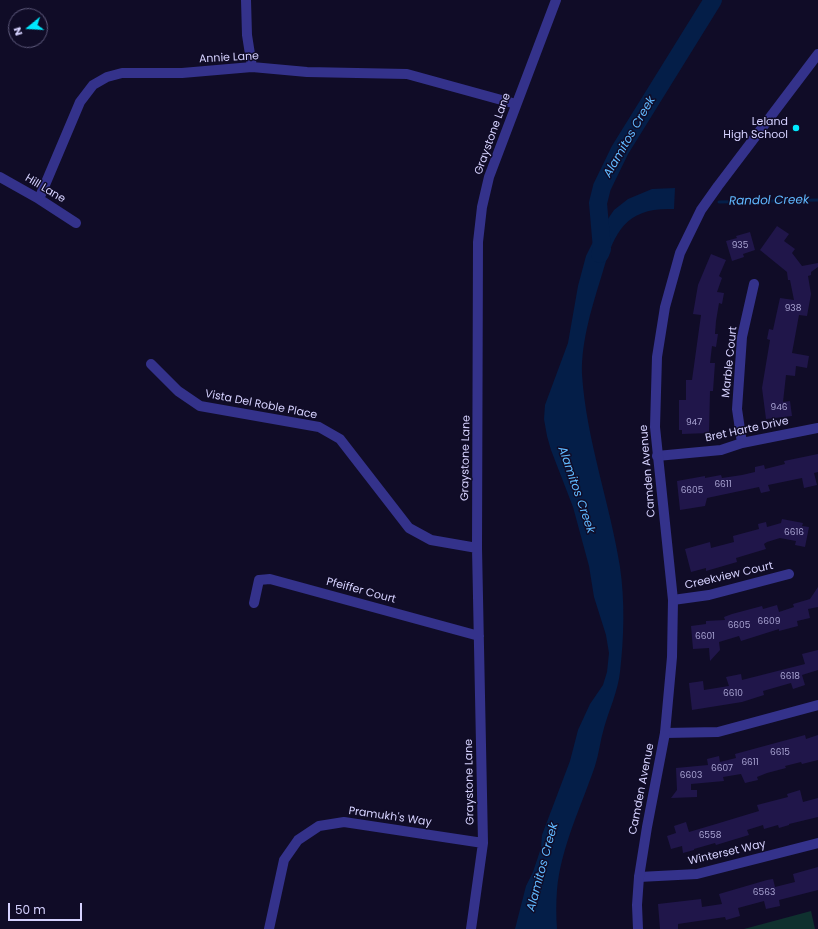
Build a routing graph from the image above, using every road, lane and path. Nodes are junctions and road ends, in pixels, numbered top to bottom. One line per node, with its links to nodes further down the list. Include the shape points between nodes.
1 (246, 0): 4 (street)
2 (556, 0): 5 (street, Graystone Lane)
3 (818, 54): 13 (street, Camden Avenue, via 718,186 696,219 680,253 665,308 657,358)
4 (252, 67): 5 (street, Annie Lane, via 307,72 407,74); 7 (street, Annie Lane, via 182,73 122,73 108,76 93,85 80,102)
5 (516, 104): 14 (street, Graystone Lane, via 489,177 478,242)
6 (0, 177): 7 (street, Hill Lane)
7 (39, 199): 8 (street, Hill Lane)
8 (76, 223)
9 (754, 284): 12 (street, Marble Court, via 742,337 737,409)
10 (151, 364): 14 (street, Vista Del Roble Place, via 178,392 200,406 319,427 340,439 410,528 431,540)
11 (818, 428): 12 (street, Bret Harte Drive)
12 (742, 443): 13 (street, Bret Harte Drive, via 721,450)
13 (657, 456): 16 (street, Camden Avenue)
14 (476, 548): 18 (street, Graystone Lane)
15 (789, 574): 16 (street, Creekview Court, via 709,595)
16 (674, 600): 20 (street, Camden Avenue, via 671,679)
17 (254, 603): 18 (street, Pfeiffer Court, via 259,580 270,578)
18 (479, 636): 21 (street, Graystone Lane)
19 (818, 706): 20 (street, via 718,732)
20 (665, 733): 23 (street, Camden Avenue)
21 (483, 843): 24 (street, Pramukh's Way, via 344,822 319,826 298,840 284,860); 25 (street, Graystone Lane)
22 (818, 843): 23 (street, Winterset Way, via 697,874)
23 (639, 877): 26 (street, Camden Avenue)
24 (269, 929)
25 (471, 929)
26 (638, 929)

